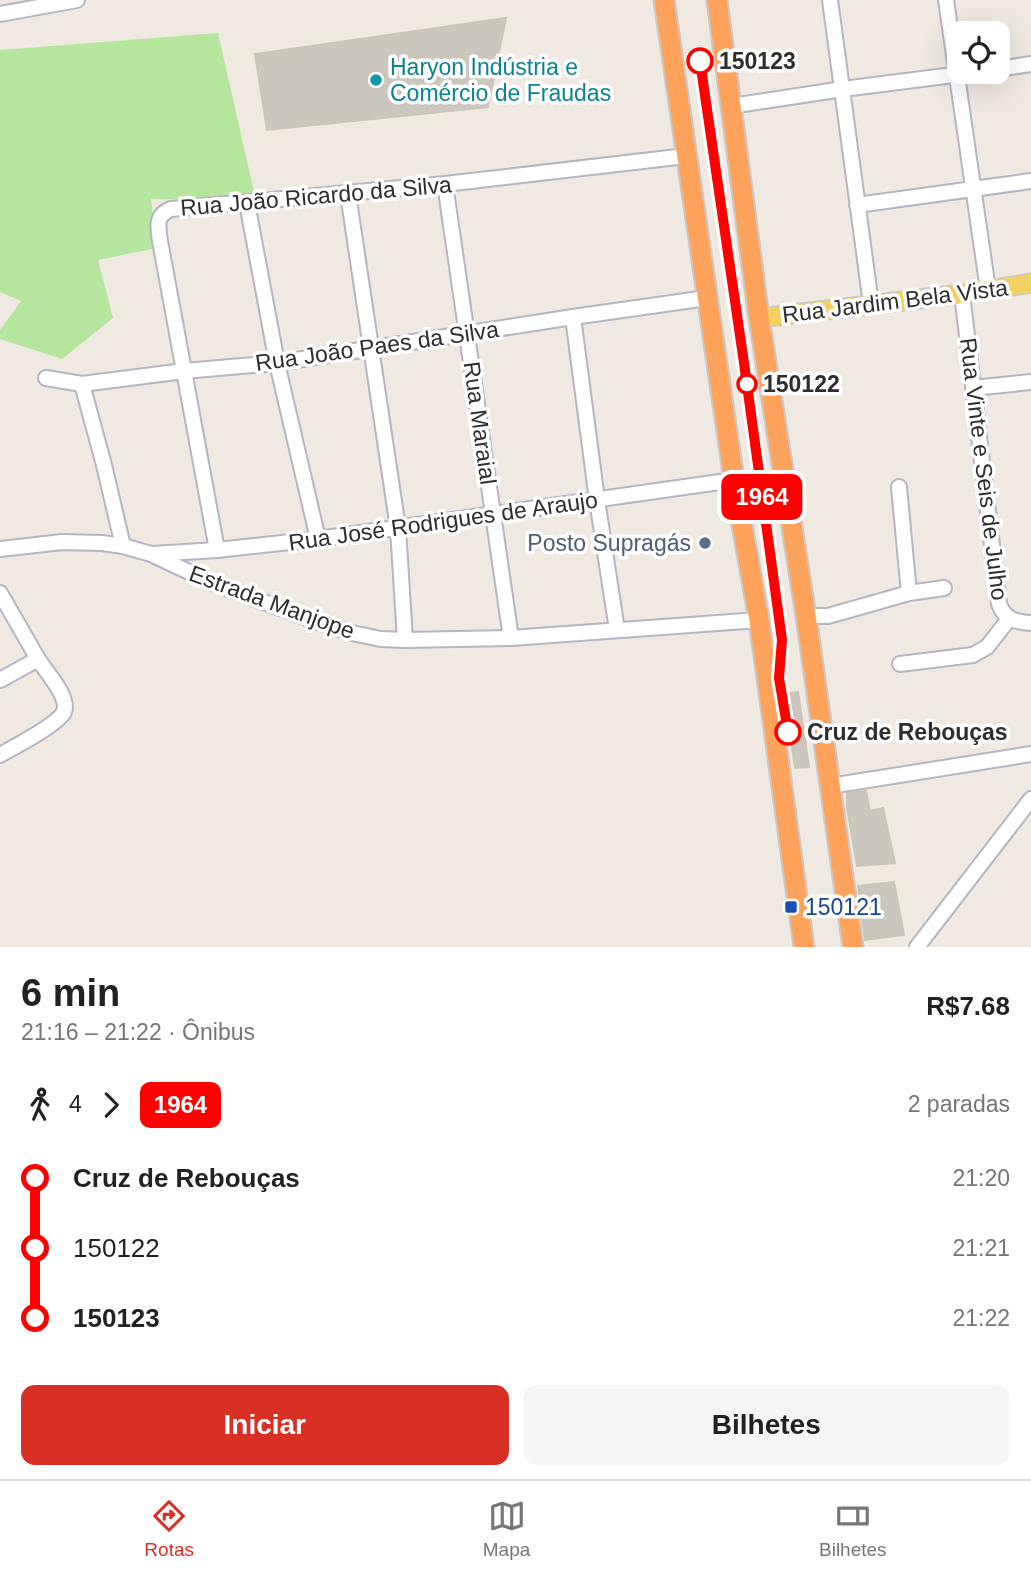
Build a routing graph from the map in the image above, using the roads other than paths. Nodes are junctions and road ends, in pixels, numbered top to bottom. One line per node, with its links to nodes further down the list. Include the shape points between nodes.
1 (77, 0): 6 (street)
2 (664, 0): 15 (highway)
3 (717, 0): 14 (highway)
4 (830, 0): 13 (street)
5 (946, 0): 8 (street)
6 (61, 1): 7 (street)
7 (0, 14)
8 (949, 21)
9 (1031, 64): 10 (street)
10 (1010, 67)
11 (947, 76): 13 (street)
12 (958, 84): 18 (street)
13 (843, 89): 14 (street); 21 (street)
14 (731, 106): 28 (highway)
15 (686, 156): 17 (street, Rua João Ricardo da Silva); 25 (highway)
16 (1031, 181): 18 (street)
17 (445, 184): 19 (street, Rua João Ricardo da Silva); 29 (street, Rua Maraial)
18 (974, 190): 21 (street); 23 (street)
19 (348, 194): 20 (street, Rua João Ricardo da Silva); 30 (street)
20 (247, 204): 31 (street); 32 (street, Rua João Ricardo da Silva, via 171,209 160,217 160,241)
21 (857, 205): 26 (street)
22 (1031, 283): 23 (main road, Rua Jardim Bela Vista)
23 (988, 290): 24 (main road, Rua Jardim Bela Vista)
24 (962, 294): 26 (main road, Rua Jardim Bela Vista); 36 (street, Rua Vinte e Seis de Julho)
25 (707, 298): 27 (street, Rua João Paes da Silva); 37 (highway)
26 (871, 304): 28 (main road, Rua Jardim Bela Vista)
27 (573, 317): 29 (street, Rua João Paes da Silva); 39 (street)
28 (759, 318): 50 (highway)
29 (468, 333): 30 (street, Rua João Paes da Silva); 40 (street, Rua Maraial)
30 (371, 348): 31 (street, Rua João Paes da Silva); 41 (street)
31 (277, 363): 32 (street, Rua João Paes da Silva); 42 (street)
32 (184, 371): 35 (street, Rua João Paes da Silva); 45 (street, Rua João Ricardo da Silva)
33 (46, 378): 35 (street, Rua João Paes da Silva)
34 (1031, 382): 36 (street)
35 (82, 384): 43 (street)
36 (973, 387): 51 (street, Rua Vinte e Seis de Julho, via 999,604)
37 (734, 480): 39 (street, Rua José Rodrigues de Araujo); 52 (highway)
38 (899, 487): 48 (street)
39 (597, 500): 40 (street, Rua José Rodrigues de Araujo); 54 (street)
40 (492, 513): 41 (street, Rua José Rodrigues de Araujo); 55 (street, Rua Maraial)
41 (398, 528): 42 (street, Rua José Rodrigues de Araujo); 56 (street)
42 (318, 539): 45 (street, Rua José Rodrigues de Araujo)
43 (123, 546): 44 (street, Estrada Manjope, via 62,542); 46 (street, Estrada Manjope)
44 (0, 549)
45 (216, 550): 46 (street, Rua José Rodrigues de Araujo)
46 (151, 554): 56 (street, Estrada Manjope, via 210,582 318,622 371,637)
47 (944, 588): 48 (street)
48 (909, 593): 50 (street, via 828,616)
49 (1, 597): 57 (street)
50 (806, 616): 62 (highway)
51 (1009, 619): 53 (street, Rua Vinte e Seis de Julho); 58 (street, via 987,647 973,655)
52 (759, 620): 54 (street, Estrada Manjope); 64 (highway)
53 (1031, 623)
54 (617, 630): 55 (street, Estrada Manjope)
55 (511, 638): 56 (street, Estrada Manjope)
56 (405, 640)
57 (38, 659): 59 (street); 61 (street, via 65,709 47,727)
58 (900, 664)
59 (0, 680)
60 (1031, 754): 62 (street)
61 (0, 755)
62 (830, 786): 65 (highway)
63 (1031, 799): 66 (street)
64 (804, 947)
65 (852, 947)
66 (917, 947)

